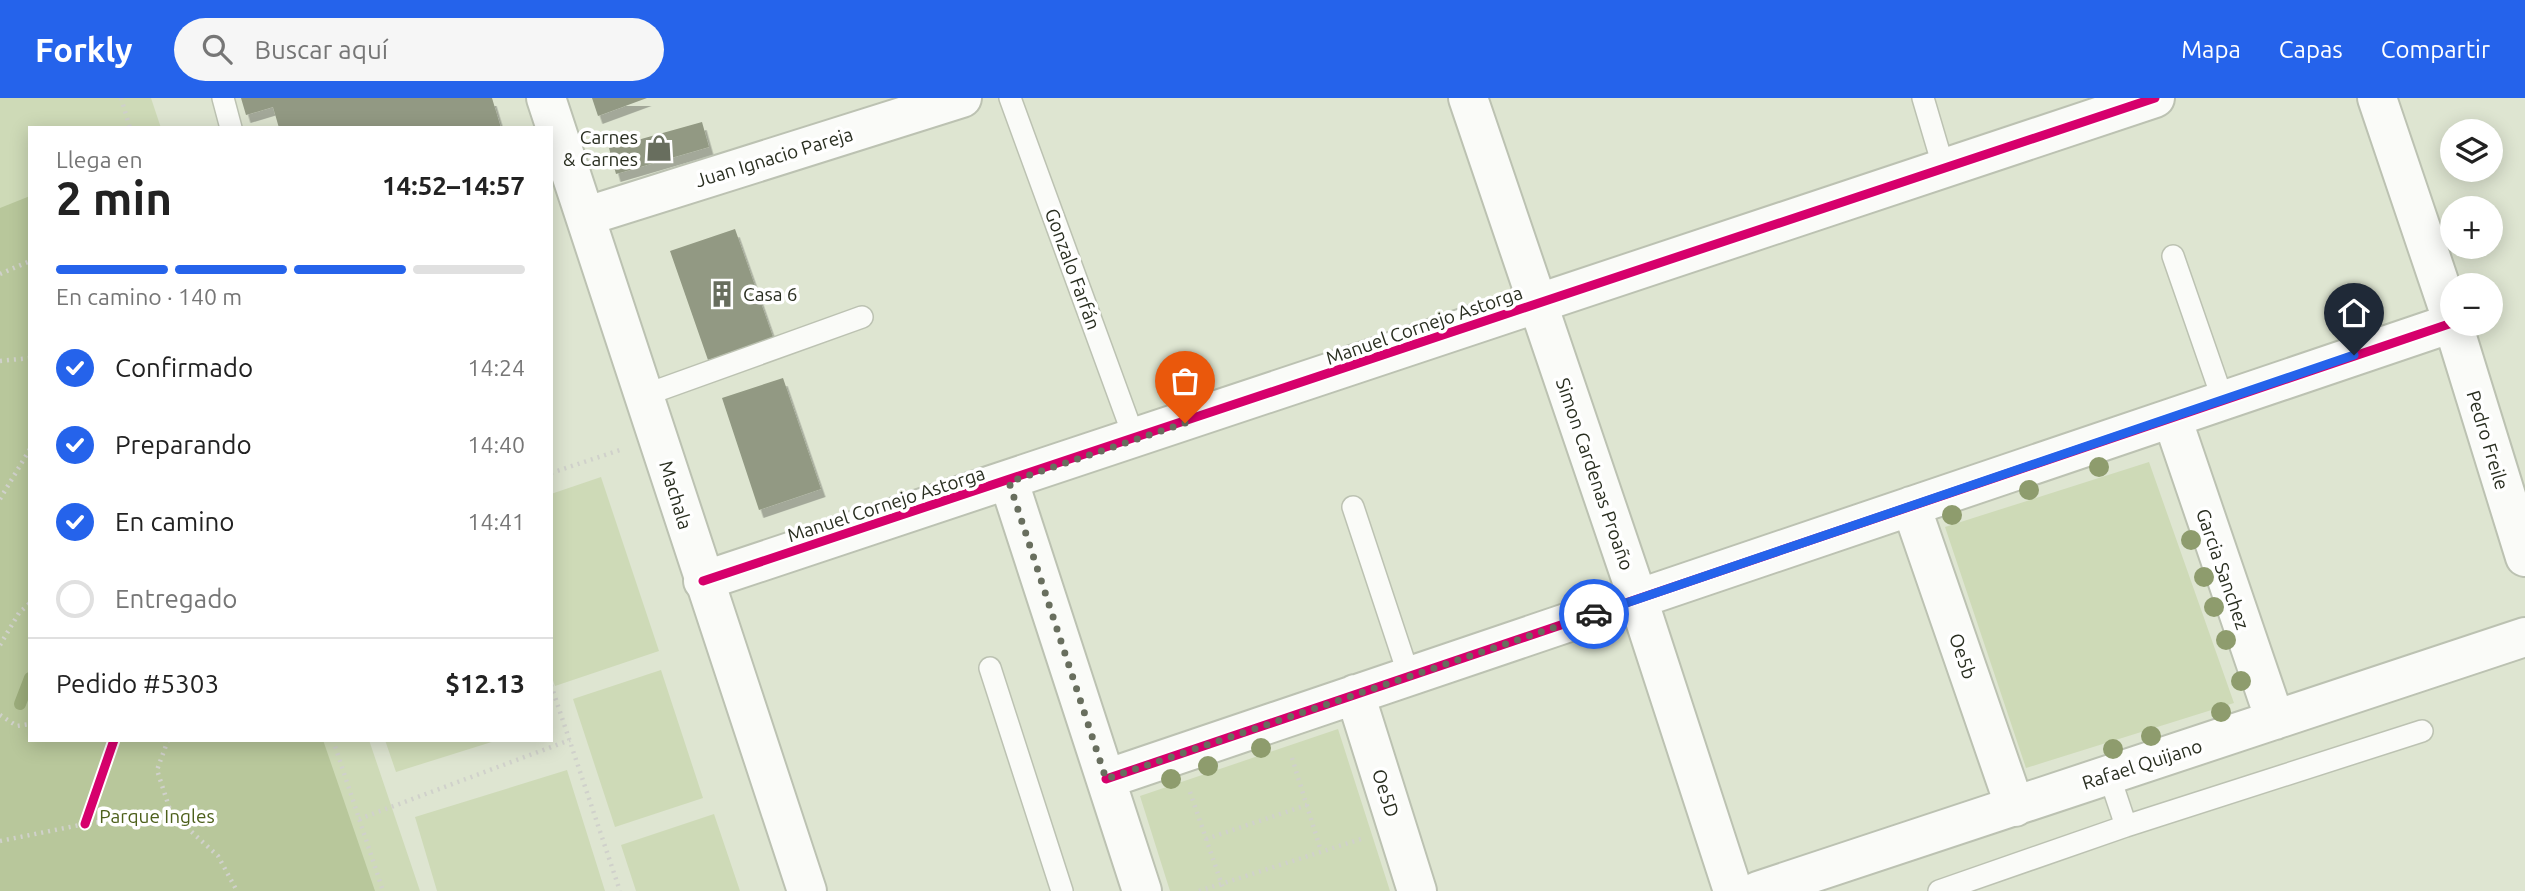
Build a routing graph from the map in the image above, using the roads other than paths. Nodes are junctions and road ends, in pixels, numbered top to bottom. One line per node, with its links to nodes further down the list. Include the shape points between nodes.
1 (223, 98): 9 (lane)
2 (546, 98): 11 (street, Machala)
3 (962, 98): 11 (street, Juan Ignacio Pareja)
4 (1010, 98): 21 (lane, Gonzalo Farfán)
5 (1468, 98): 14 (street, Simon Cardenas Proaño)
6 (1923, 98): 10 (lane)
7 (2155, 98): 10 (street, Manuel Cornejo Astorga)
8 (2377, 98): 13 (street, Pedro Freile)
9 (230, 126)
10 (1944, 169): 14 (street, Manuel Cornejo Astorga)
11 (587, 216): 18 (street, Machala)
12 (2173, 256): 19 (lane)
13 (2440, 286)
14 (1538, 305): 21 (street, Manuel Cornejo Astorga); 28 (street, Simon Cardenas Proaño)
15 (862, 317): 18 (lane)
16 (2440, 326): 19 (street)
17 (2457, 336): 25 (street, Pedro Freile)
18 (645, 395): 27 (street, Machala)
19 (2223, 400): 20 (street)
20 (2172, 418): 23 (street); 33 (street, Garcia Sanchez)
21 (1135, 440): 22 (street, Manuel Cornejo Astorga)
22 (1009, 482): 27 (street, Manuel Cornejo Astorga); 36 (street)
23 (1911, 506): 28 (street); 37 (street, Oe5b)
24 (1353, 507): 31 (lane)
25 (2519, 517): 26 (street, Pedro Freile)
26 (2525, 557)
27 (704, 581): 39 (street, Machala)
28 (1638, 599): 31 (street); 43 (street, Simon Cardenas Proaño)
29 (2525, 637): 33 (street, Rafael Quijano)
30 (990, 668): 40 (lane)
31 (1409, 676): 32 (street)
32 (1354, 694): 36 (street); 42 (street, Oe5D)
33 (2275, 720): 35 (street, Rafael Quijano)
34 (2422, 731): 38 (lane)
35 (2109, 775): 37 (street, Rafael Quijano); 38 (lane)
36 (1106, 779): 41 (street)
37 (2015, 807): 44 (street, Rafael Quijano)
38 (2126, 826): 45 (lane)
39 (807, 891)
40 (1062, 891)
41 (1142, 891)
42 (1417, 891)
43 (1733, 891)
44 (1758, 891)
45 (1939, 891)

